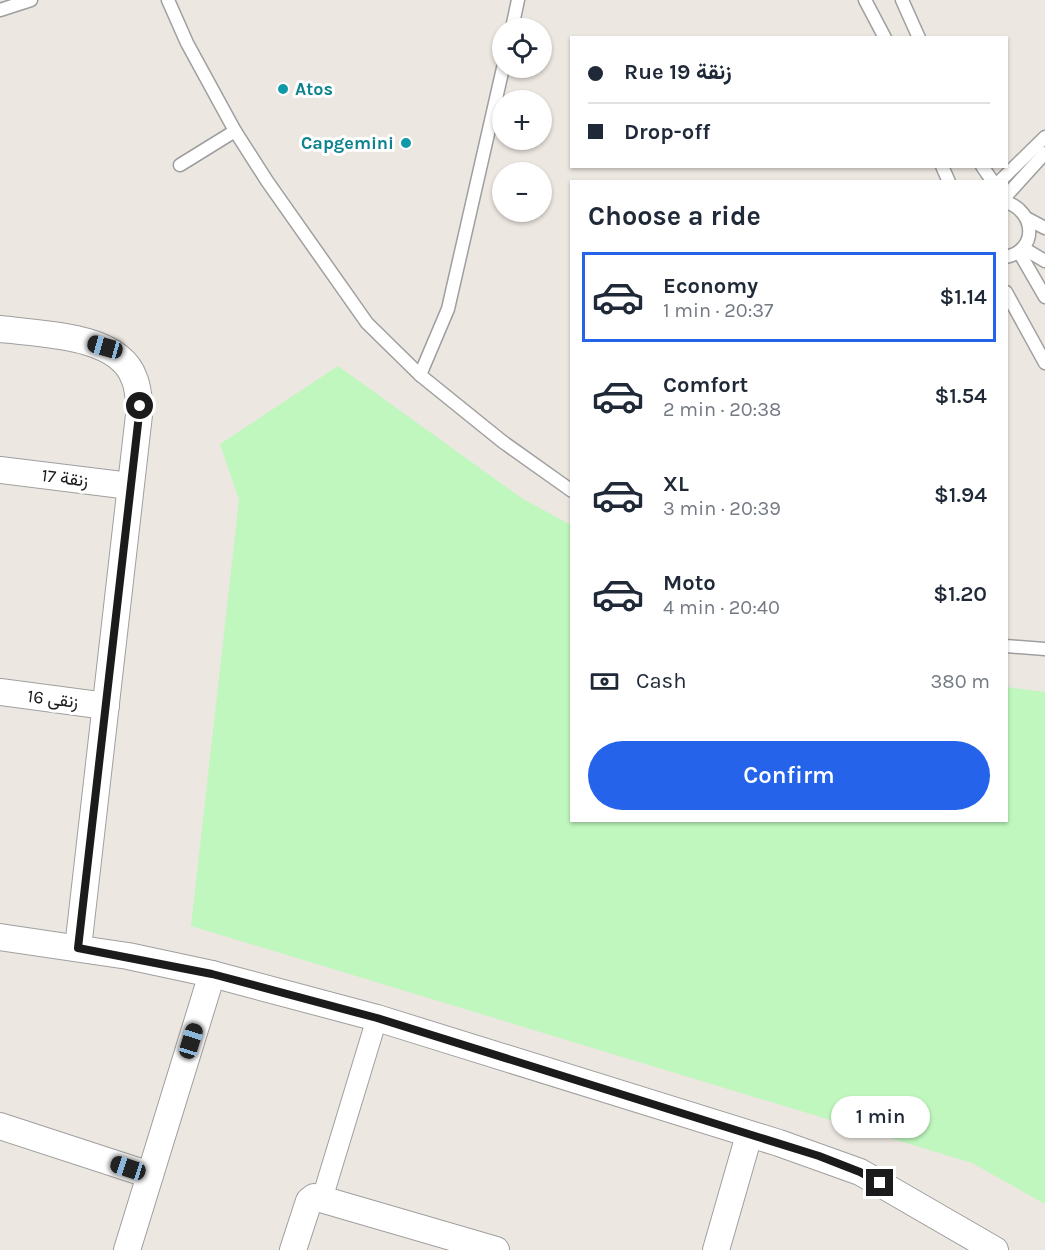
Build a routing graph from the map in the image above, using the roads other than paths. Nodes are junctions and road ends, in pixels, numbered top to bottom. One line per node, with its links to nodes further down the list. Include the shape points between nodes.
1 (31, 0): 6 (lane)
2 (168, 0): 11 (lane)
3 (518, 0): 7 (lane)
4 (865, 0): 8 (lane)
5 (902, 0): 9 (lane)
6 (0, 10)
7 (514, 18)
8 (884, 36)
9 (918, 36)
10 (501, 78): 27 (lane, via 448,309)
11 (235, 131): 14 (lane); 27 (lane, via 367,323)
12 (1045, 137): 15 (lane)
13 (1045, 153): 16 (lane)
14 (180, 165)
15 (1001, 180)
16 (1008, 199)
17 (1008, 201): 18 (lane)
18 (1028, 219): 19 (lane); 20 (lane, via 1029,234)
19 (1045, 228)
20 (1021, 250): 21 (lane); 22 (lane); 24 (lane)
21 (1008, 256)
22 (1045, 261)
23 (1008, 296): 26 (lane)
24 (1045, 297)
25 (0, 329): 29 (street, via 74,338 105,347 121,360 134,376 140,406)
26 (1045, 363)
27 (420, 375): 30 (lane)
28 (0, 470): 29 (street, زنقة 17)
29 (130, 486): 34 (street)
30 (570, 490)
31 (1008, 646): 32 (lane)
32 (1045, 649)
33 (0, 692): 34 (street, زنقى 16)
34 (106, 706): 36 (street)
35 (0, 937): 36 (street)
36 (78, 948): 37 (street)
37 (212, 974): 38 (street); 41 (street)
38 (377, 1018): 40 (street); 42 (street)
39 (0, 1126): 41 (street)
40 (749, 1135): 46 (street); 47 (street, via 860,1172)
41 (150, 1175): 43 (street)
42 (315, 1201): 44 (street); 45 (street)
43 (127, 1250)
44 (294, 1250)
45 (496, 1250)
46 (716, 1250)
47 (995, 1250)

